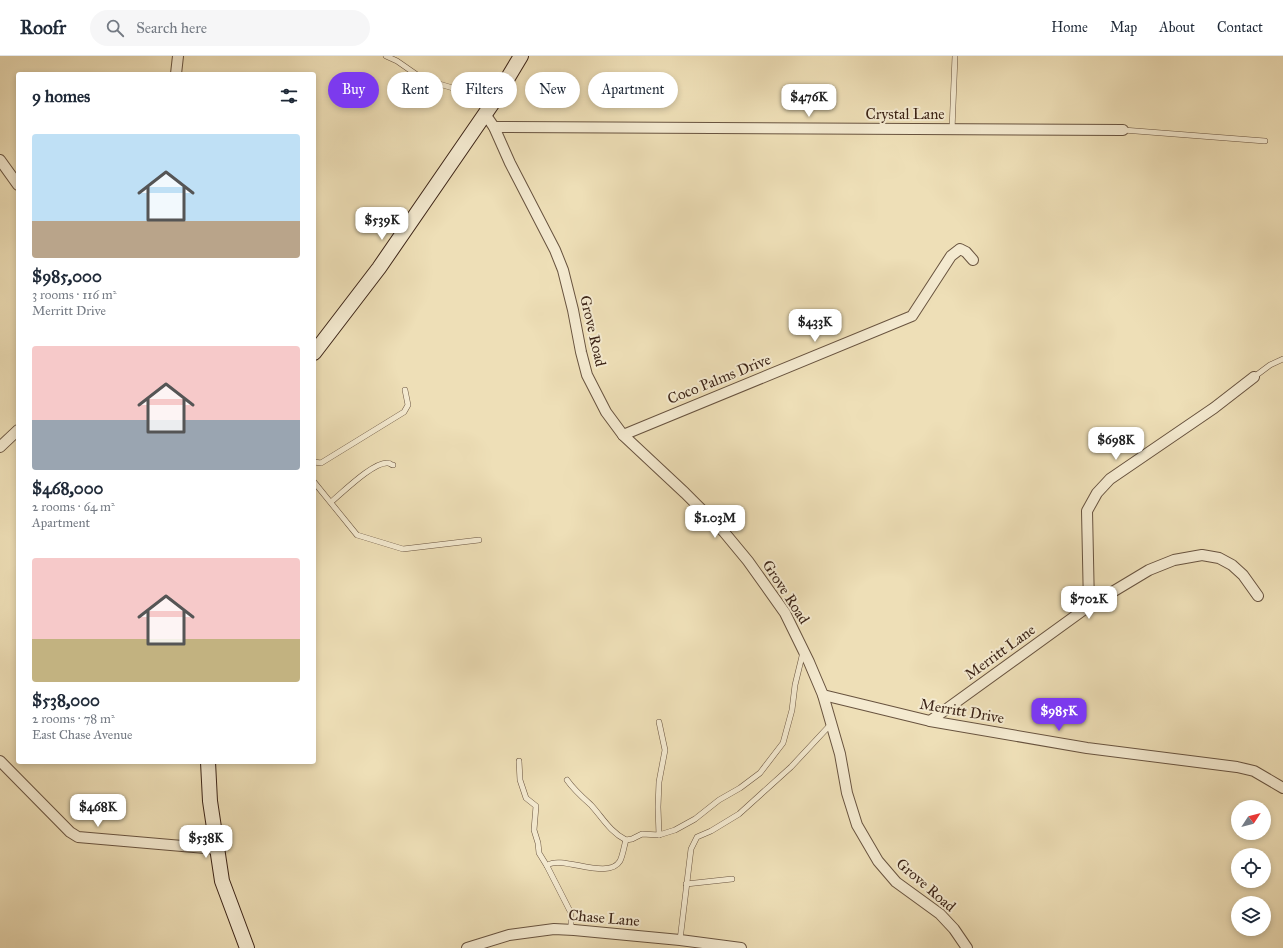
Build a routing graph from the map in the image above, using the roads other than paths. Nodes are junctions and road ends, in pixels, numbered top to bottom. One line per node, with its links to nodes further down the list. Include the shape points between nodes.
1 (178, 56): 5 (street)
2 (386, 56): 7 (lane, via 420,77)
3 (521, 56): 6 (main road)
4 (955, 56): 11 (lane)
5 (176, 72)
6 (511, 72)
7 (451, 89)
8 (489, 108): 9 (main road)
9 (485, 114): 10 (street, Grove Road); 17 (main road, via 379,268)
10 (494, 127): 11 (street, Crystal Lane); 22 (street, Grove Road, via 555,250 573,310 586,375 606,412)
11 (952, 130): 12 (street, Crystal Lane)
12 (1123, 130): 13 (lane)
13 (1265, 142)
14 (0, 160): 15 (street)
15 (16, 182)
16 (973, 260): 22 (street, Coco Palms Drive, via 960,249 951,256 912,316)
17 (316, 350)
18 (1283, 359): 19 (lane, via 1270,364)
19 (1254, 377): 30 (street, via 1214,408 1110,479 1097,493 1087,511)
20 (405, 390): 24 (lane, via 408,405 404,412 321,463)
21 (16, 432): 23 (street)
22 (623, 435): 31 (street, Grove Road, via 724,532 785,613)
23 (0, 447)
24 (316, 462)
25 (393, 465): 27 (lane, via 379,465 363,474)
26 (316, 484): 27 (lane)
27 (331, 502): 28 (lane, via 357,535 403,550)
28 (479, 540)
29 (1258, 596): 30 (street, Merritt Lane, via 1243,575 1232,565 1219,558 1202,555 1174,560 1148,570)
30 (1089, 606): 33 (street, Merritt Lane)
31 (803, 651): 32 (street, Grove Road); 41 (lane, via 783,743 760,773 719,800 696,819)
32 (823, 695): 33 (street, Merritt Drive); 35 (street, Grove Road)
33 (930, 721): 40 (street, Merritt Drive, via 1087,748 1237,767 1254,771)
34 (659, 722): 41 (lane, via 664,750 658,807)
35 (832, 723): 46 (lane, via 791,767 738,814 697,837 690,849); 52 (street, Grove Road, via 846,793 857,825 878,861 896,882 940,914)
36 (0, 761): 43 (street, via 70,832 78,837)
37 (519, 761): 44 (lane, via 520,780 526,798 536,806 534,830 539,854)
38 (208, 764): 43 (main road)
39 (567, 780): 42 (lane, via 603,821 618,836)
40 (1283, 788)
41 (659, 835): 42 (lane, via 642,834)
42 (626, 840): 44 (lane, via 619,862 609,869 556,862 551,862)
43 (217, 849): 49 (main road, via 222,881)
44 (547, 866): 47 (lane, via 571,913)
45 (732, 879): 46 (lane)
46 (686, 884): 48 (lane)
47 (571, 930): 48 (street, Chase Lane); 50 (street, Chase Lane, via 554,929 509,935)
48 (680, 940): 51 (street, Chase Lane)
49 (246, 948)
50 (467, 948)
51 (741, 948)
52 (968, 948)

